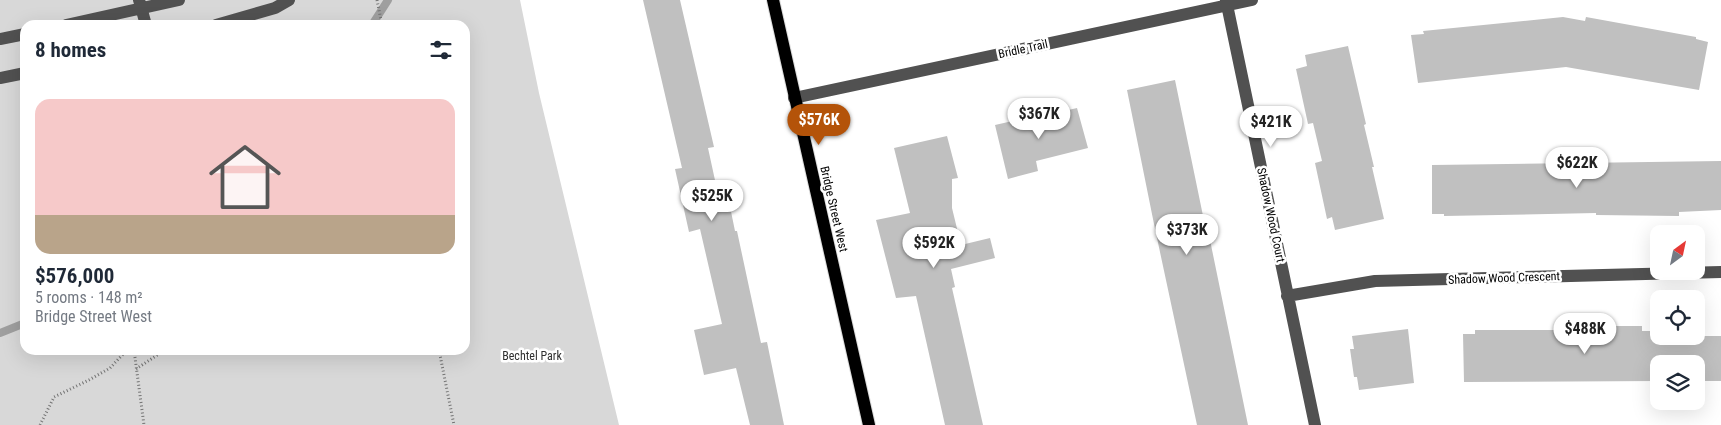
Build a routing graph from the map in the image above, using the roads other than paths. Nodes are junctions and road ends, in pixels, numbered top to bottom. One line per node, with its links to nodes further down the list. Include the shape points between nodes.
1 (179, 0): 6 (street)
2 (289, 0): 9 (street, via 275,8)
3 (773, 0): 14 (main road, Bridge Street West)
4 (1252, 0): 5 (street, Bridle Trail)
5 (1227, 2): 14 (street, Bridle Trail); 16 (street, Shadow Wood Court)
6 (140, 5): 7 (street); 8 (street)
7 (84, 20)
8 (144, 20)
9 (233, 20)
10 (20, 35): 11 (street)
11 (0, 39)
12 (20, 74): 13 (street)
13 (0, 78)
14 (794, 98): 17 (main road, Bridge Street West)
15 (1721, 272): 16 (street, Shadow Wood Crescent, via 1375,281)
16 (1287, 296): 18 (street, Shadow Wood Court)
17 (869, 425)
18 (1315, 425)

